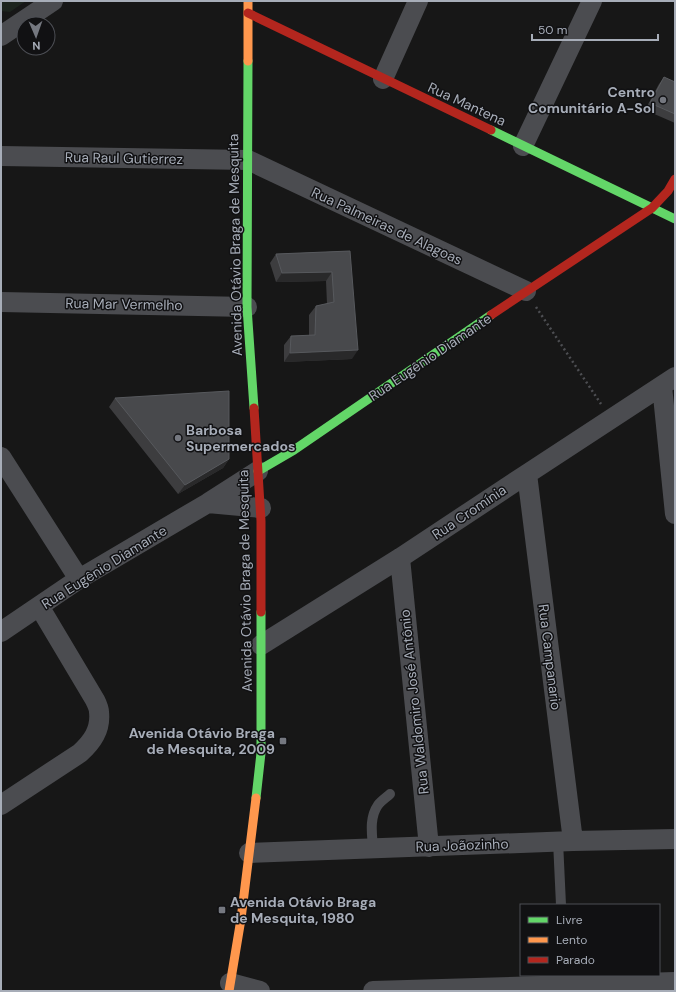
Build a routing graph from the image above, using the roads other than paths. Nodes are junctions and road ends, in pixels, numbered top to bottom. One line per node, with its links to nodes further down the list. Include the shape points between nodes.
1 (53, 1): 6 (street)
2 (248, 1): 5 (main road, Avenida Otávio Braga de Mesquita)
3 (418, 1): 11 (street)
4 (592, 1): 12 (street)
5 (248, 13): 11 (main road, Rua Mantena); 14 (main road, Avenida Otávio Braga de Mesquita)
6 (31, 16)
7 (1, 20): 8 (street)
8 (16, 20)
9 (16, 26): 10 (street)
10 (1, 36)
11 (383, 79): 12 (main road, Rua Mantena)
12 (523, 146): 16 (main road, Rua Mantena)
13 (1, 156): 14 (street, Rua Raul Gutierrez)
14 (248, 160): 18 (street, Rua Palmeiras de Alagoas); 20 (main road, Avenida Otávio Braga de Mesquita)
15 (675, 179): 16 (main road, Rua Eugênio Diamante)
16 (652, 208): 17 (main road, Rua Mantena); 18 (main road, Rua Eugênio Diamante)
17 (675, 218)
18 (526, 292): 23 (main road, Rua Eugênio Diamante, via 294,450)
19 (1, 302): 20 (street, Rua Mar Vermelho)
20 (247, 307): 23 (main road, Avenida Otávio Braga de Mesquita)
21 (668, 381): 24 (street, Rua Cromínia); 27 (street)
22 (1, 457): 29 (street)
23 (258, 471): 25 (street, Rua Eugênio Diamante); 26 (main road, Avenida Otávio Braga de Mesquita)
24 (527, 474): 28 (street, Rua Cromínia); 36 (street, Rua Campanario)
25 (208, 503): 26 (street); 29 (street, Rua Eugênio Diamante)
26 (261, 508): 32 (main road, Avenida Otávio Braga de Mesquita)
27 (675, 514)
28 (400, 558): 32 (street, Rua Cromínia); 37 (street, Rua Waldomiro José Antônio)
29 (79, 579): 30 (street, Rua Eugênio Diamante)
30 (39, 606): 31 (street, Rua Eugênio Diamante); 34 (street, via 95,700 100,712 99,724 90,744 80,753)
31 (1, 632)
32 (261, 645): 39 (main road, Avenida Otávio Braga de Mesquita, via 261,753)
33 (390, 794): 38 (lane, via 379,805 372,818)
34 (1, 805)
35 (675, 839): 36 (street, Rua Joãozinho)
36 (566, 841): 37 (street, Rua Joãozinho); 40 (lane)
37 (429, 847): 38 (street, Rua Joãozinho)
38 (373, 848): 39 (street, Rua Joãozinho)
39 (249, 853): 43 (main road, Avenida Otávio Braga de Mesquita)
40 (561, 904)
41 (675, 982): 42 (street)
42 (564, 984): 44 (street)
43 (234, 988): 45 (street)
44 (434, 990): 46 (street)
45 (260, 991)
46 (373, 991)

